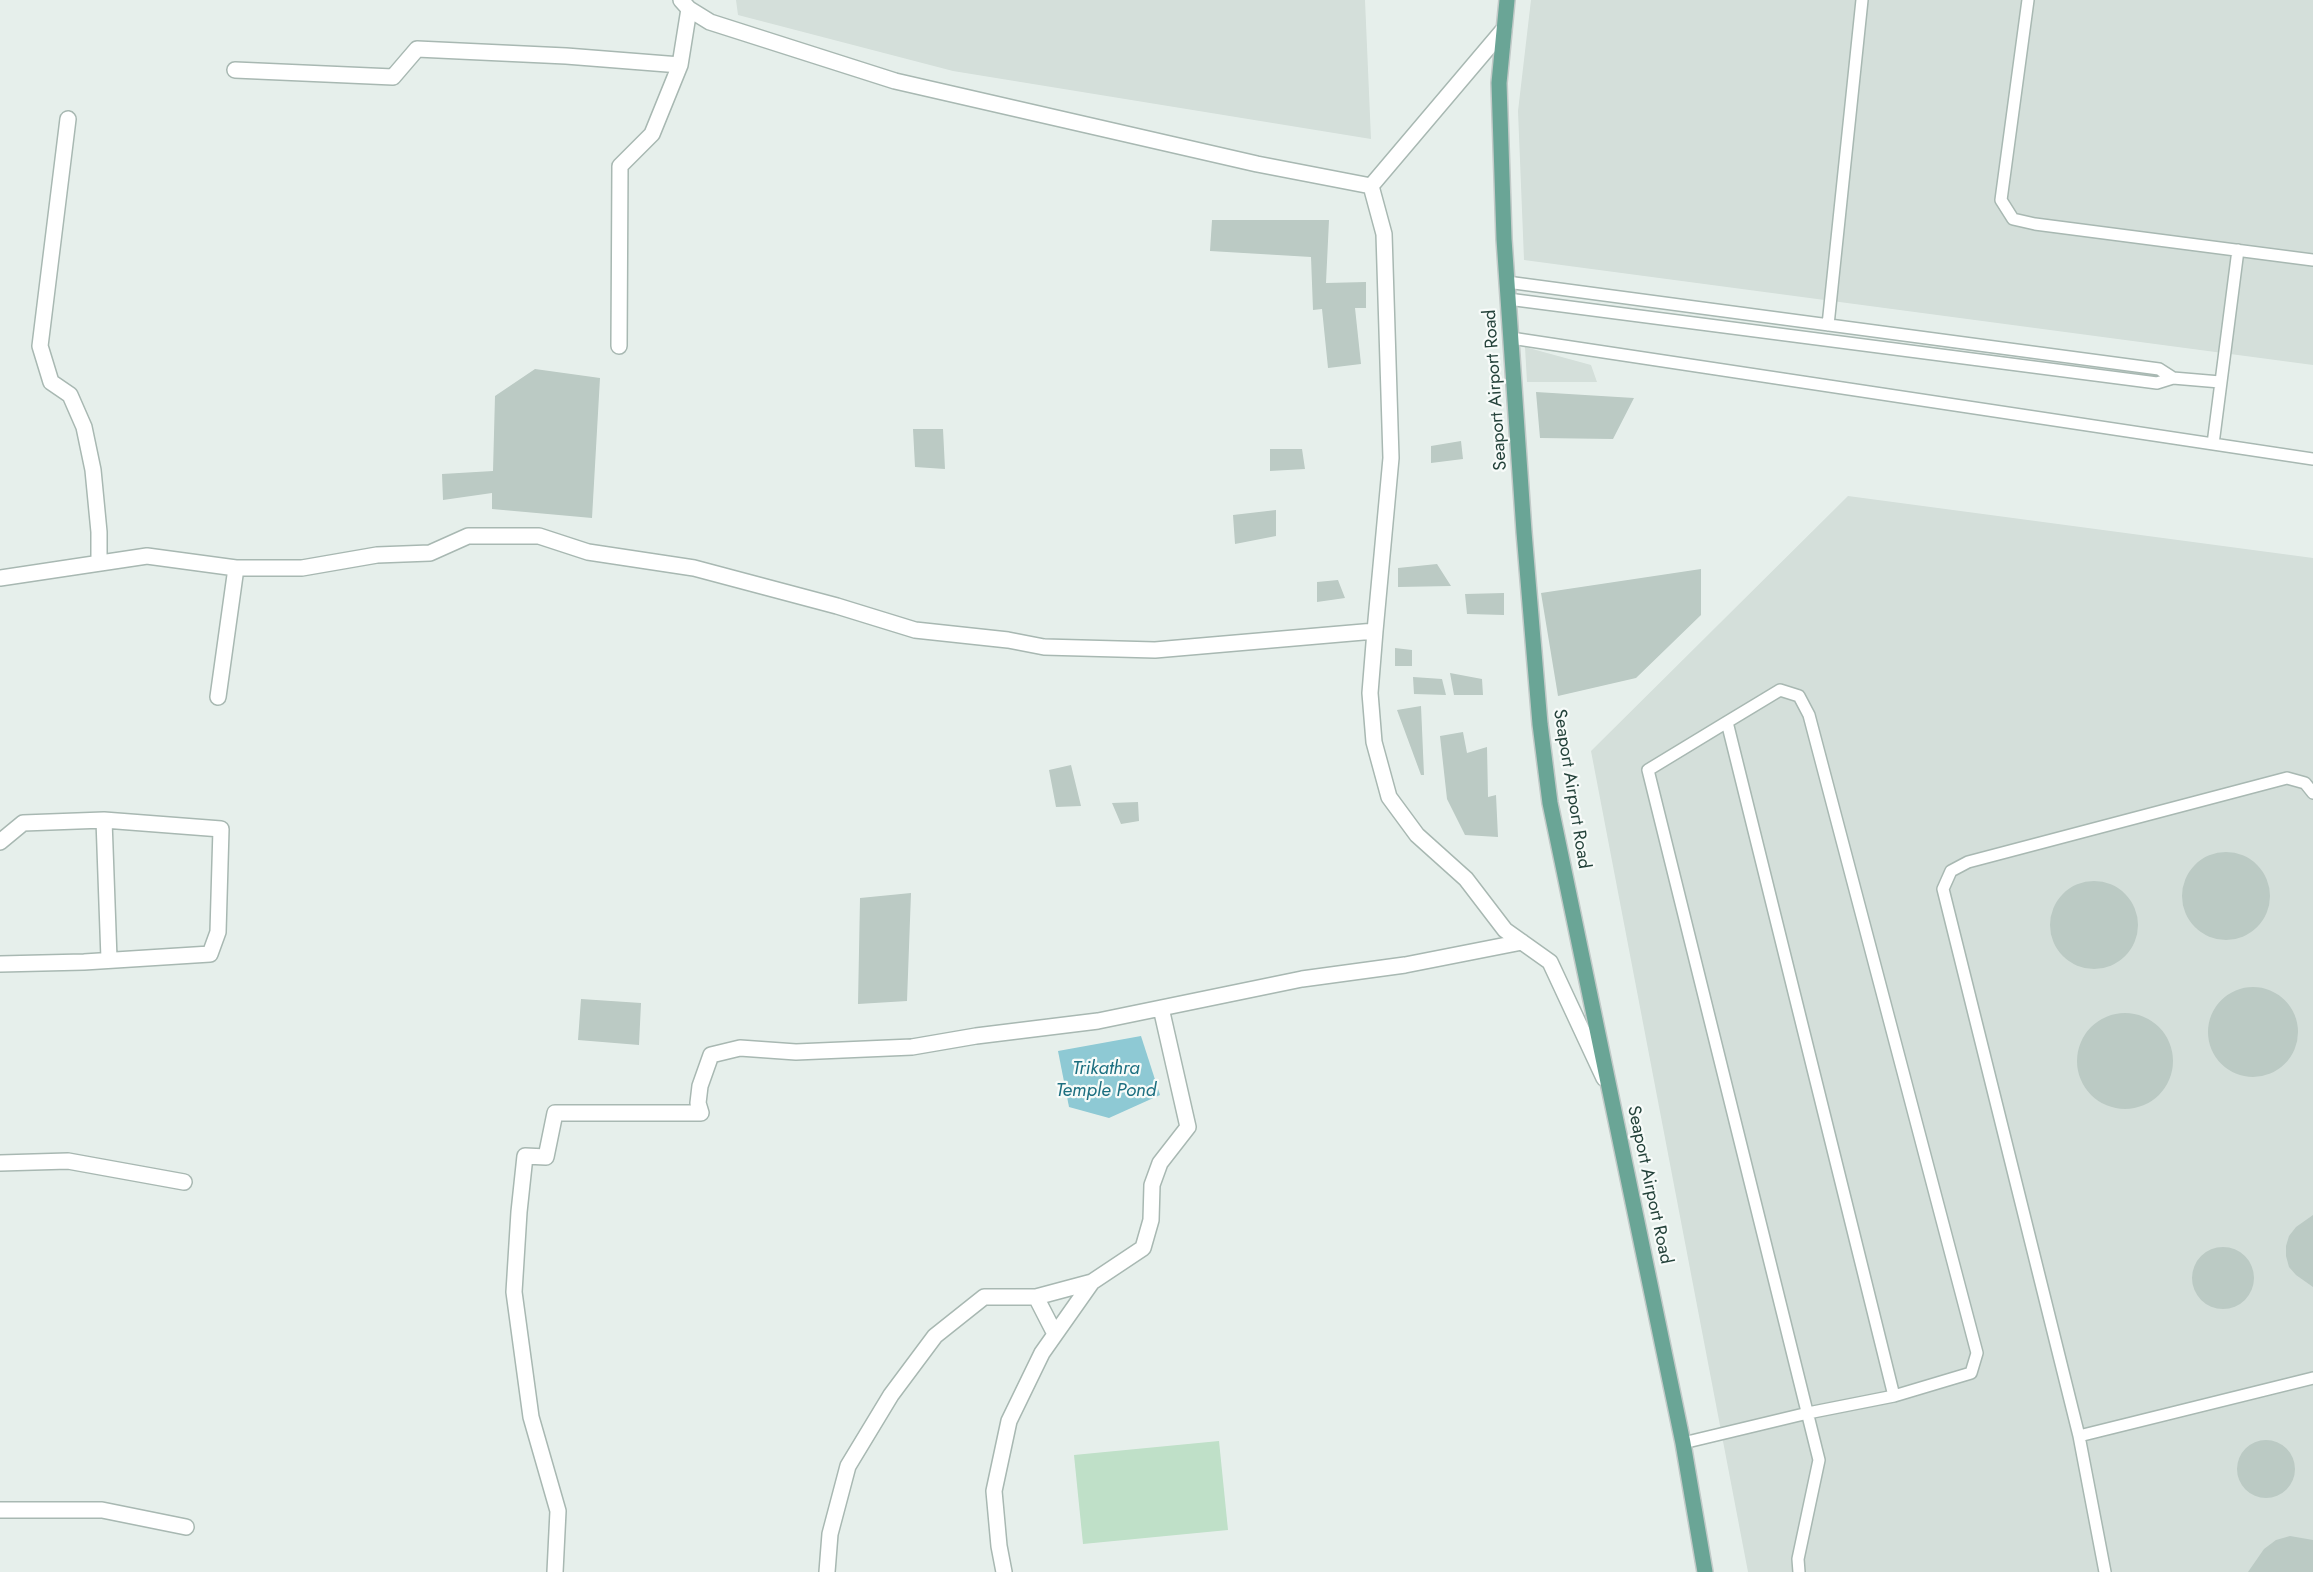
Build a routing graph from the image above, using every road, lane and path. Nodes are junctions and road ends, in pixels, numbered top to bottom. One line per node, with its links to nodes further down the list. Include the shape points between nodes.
1 (1507, 0): 5 (main road, Seaport Airport Road)
2 (1862, 0): 15 (lane)
3 (2028, 0): 10 (lane, via 2001,200 2013,219)
4 (685, 4): 6 (street); 9 (street, via 710,22 895,81 1257,164)
5 (1504, 29): 9 (street); 12 (main road, Seaport Airport Road, via 1499,83)
6 (680, 65): 7 (street, via 417,49 394,77); 18 (street, via 652,134 620,166)
7 (235, 70)
8 (68, 119): 23 (street, via 40,346 52,382 70,395 84,427 93,470)
9 (1371, 186): 26 (street, via 1384,234 1391,458)
10 (2238, 250): 11 (lane); 20 (lane)
11 (2313, 260)
12 (1507, 282): 13 (main road, Seaport Airport Road); 14 (lane)
13 (1508, 299): 16 (lane); 17 (main road, Seaport Airport Road)
14 (1797, 320): 15 (lane); 16 (lane)
15 (1828, 324): 19 (lane, via 2159,369)
16 (1795, 336): 19 (lane, via 2157,384)
17 (1511, 338): 21 (lane); 36 (main road, Seaport Airport Road, via 1542,743 1550,803)
18 (619, 346)
19 (2173, 378): 20 (lane)
20 (2220, 382): 21 (lane)
21 (2213, 444): 22 (lane)
22 (2313, 459)
23 (99, 562): 24 (street, via 146,556); 25 (street)
24 (236, 568): 26 (street, via 302,568 377,555 430,553 468,536 539,536 588,552 694,568 915,630 1044,647 1155,650); 27 (street)
25 (0, 578)
26 (1375, 631): 32 (street, via 1370,693 1374,742 1389,797 1417,835 1466,880 1505,930)
27 (218, 697)
28 (1727, 722): 43 (lane); 43 (lane, via 1780,690 1800,696 1809,715 1977,1353 1971,1373); 44 (lane, via 1648,770)
29 (2313, 793): 45 (lane, via 2305,783 2287,778 1968,862 1951,871 1943,889)
30 (104, 820): 31 (street, via 23,823); 33 (street); 33 (street, via 221,829 218,932 210,954)
31 (0, 842)
32 (1522, 942): 35 (street, via 1405,966 1302,979); 36 (street, via 1550,962)
33 (109, 960): 34 (street)
34 (0, 964)
35 (1161, 1008): 39 (street, via 1188,1127 1160,1163 1152,1185 1151,1220 1143,1248); 49 (street, via 1098,1021 912,1047 796,1052 740,1048 711,1055 700,1086 698,1103 701,1113 555,1113 546,1157 525,1156 514,1292 531,1417 558,1511)
36 (1610, 1090): 46 (main road, Seaport Airport Road)
37 (0, 1163): 38 (street, via 68,1161)
38 (184, 1182)
39 (1092, 1282): 40 (street); 41 (street)
40 (1036, 1297): 41 (street); 50 (street, via 984,1297 935,1336 891,1395 848,1466 830,1534)
41 (1055, 1334): 51 (street, via 1042,1353 1010,1421 994,1491)
42 (2313, 1378): 45 (lane)
43 (1894, 1396): 44 (lane)
44 (1808, 1413): 46 (lane); 53 (lane, via 1819,1460 1798,1559)
45 (2079, 1436): 54 (lane)
46 (1682, 1443): 52 (main road, Seaport Airport Road)
47 (0, 1510): 48 (street, via 102,1510)
48 (186, 1527)
49 (555, 1572)
50 (826, 1572)
51 (1004, 1572)
52 (1704, 1572)
53 (1799, 1572)
54 (2105, 1572)

